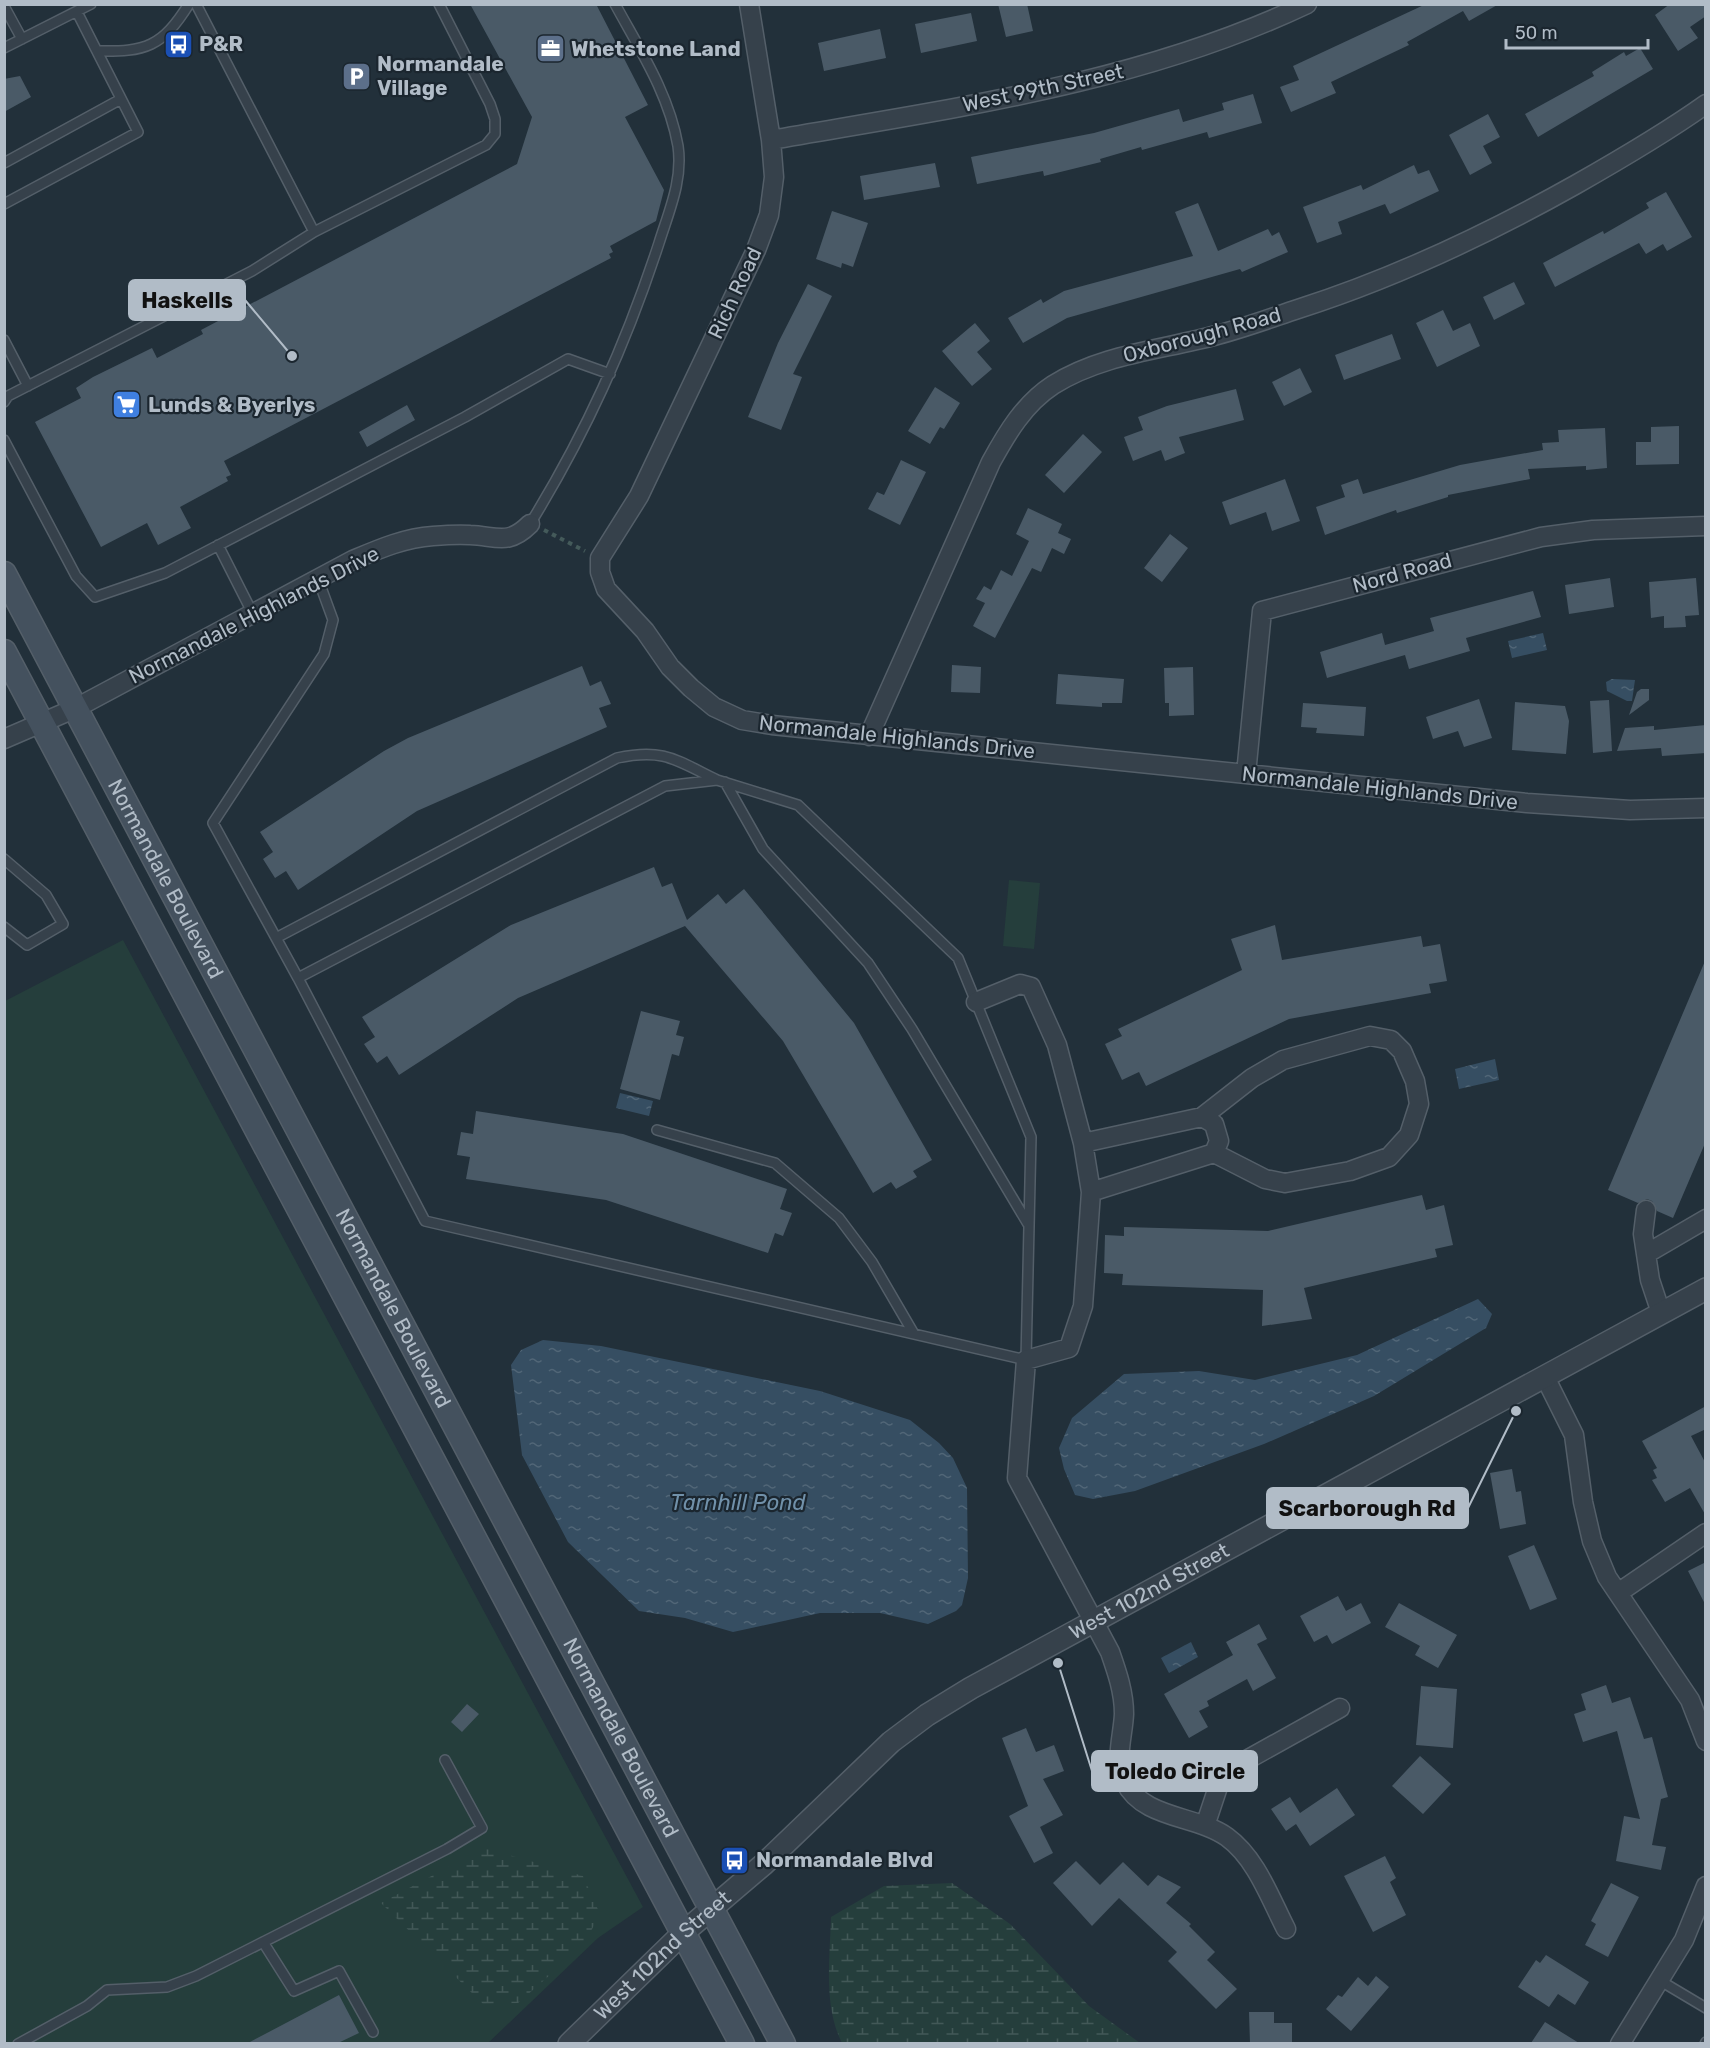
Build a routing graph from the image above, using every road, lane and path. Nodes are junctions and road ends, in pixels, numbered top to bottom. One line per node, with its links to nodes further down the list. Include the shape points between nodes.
1 (92, 4): 9 (lane)
2 (189, 4): 12 (lane, via 173,30 153,44 129,52)
3 (196, 4): 18 (lane)
4 (438, 4): 18 (lane, via 490,104 495,134 486,145)
5 (615, 4): 20 (lane, via 663,94 678,146 678,182 636,314)
6 (749, 4): 15 (street, Rich Road)
7 (1306, 4): 15 (street, West 99th Street, via 1203,47 1106,76 1009,98)
8 (4, 6): 10 (lane)
9 (77, 12): 10 (lane); 12 (lane)
10 (22, 39): 11 (lane)
11 (4, 48)
12 (97, 51): 13 (lane)
13 (121, 99): 16 (lane); 17 (lane, via 138,132)
14 (1706, 104): 34 (street, Oxborough Road, via 1517,218 1419,264 1216,335 1111,360 1052,386 1026,408 991,462)
15 (771, 140): 27 (street, Rich Road, via 774,177 756,250 639,496)
16 (4, 163)
17 (4, 204)
18 (314, 232): 21 (lane, via 252,271)
19 (4, 340): 21 (lane)
20 (610, 374): 24 (lane, via 587,425); 26 (lane, via 568,359)
21 (28, 386): 22 (lane)
22 (4, 402)
23 (4, 440): 26 (lane, via 76,576 95,597 165,573)
24 (530, 524): 27 (path); 29 (street, Normandale Highlands Drive, via 511,537 495,540 472,535 431,536 391,544)
25 (1706, 526): 36 (street, Nord Road, via 1593,530 1541,537 1262,610)
26 (218, 545): 30 (lane)
27 (600, 558): 34 (street, Normandale Highlands Drive, via 606,589 645,631 670,667 714,707 742,720)
28 (4, 573): 32 (main road, Normandale Boulevard)
29 (318, 579): 30 (street, Normandale Highlands Drive); 41 (lane, via 333,620 324,654 213,823)
30 (253, 614): 32 (street, Normandale Highlands Drive)
31 (4, 652): 33 (main road, Normandale Boulevard)
32 (76, 708): 33 (street, Normandale Highlands Drive); 66 (main road, Normandale Boulevard)
33 (42, 723): 35 (street, Normandale Highlands Drive); 68 (main road, Normandale Boulevard)
34 (869, 736): 36 (street, Normandale Highlands Drive)
35 (4, 739)
36 (1246, 774): 38 (street, Normandale Highlands Drive, via 1527,803 1630,810)
37 (721, 781): 41 (lane, via 663,754 644,752 617,758); 42 (lane, via 665,786); 43 (lane, via 798,805 958,958); 51 (lane, via 763,849 868,963)
38 (1706, 808)
39 (4, 859): 40 (lane, via 46,895 63,924 27,945)
40 (4, 927)
41 (276, 938): 42 (lane)
42 (298, 978): 55 (lane, via 425,1221)
43 (976, 1002): 46 (street, via 1020,984 1031,987 1056,1045); 51 (lane, via 1031,1137)
44 (1202, 1117): 46 (street); 47 (street, via 1214,1125 1219,1141); 47 (street, via 1252,1078 1283,1060 1370,1036 1391,1040 1402,1051 1415,1081 1419,1104 1409,1135 1389,1157 1350,1171 1285,1183 1265,1179)
45 (657, 1130): 55 (lane, via 775,1163 838,1218 872,1262)
46 (1083, 1143): 48 (street)
47 (1214, 1154): 48 (street)
48 (1091, 1192): 56 (street, via 1083,1306 1069,1348)
49 (1646, 1210): 52 (street)
50 (1706, 1219): 52 (street)
51 (1029, 1225): 56 (lane)
52 (1646, 1254): 54 (street)
53 (1706, 1289): 54 (street, West 102nd Street)
54 (1661, 1313): 57 (street, West 102nd Street)
55 (914, 1334): 56 (lane)
56 (1026, 1360): 60 (street, via 1017,1478)
57 (1545, 1377): 59 (street, via 1574,1435 1592,1541); 60 (street, West 102nd Street)
58 (1706, 1533): 59 (street)
59 (1618, 1593): 62 (street, via 1690,1700)
60 (1095, 1623): 64 (street, via 1120,1682 1124,1714 1119,1764 1125,1782 1135,1797 1150,1806); 66 (street, West 102nd Street, via 927,1715 891,1742 764,1864)
61 (1340, 1708): 64 (street, via 1234,1767 1219,1784)
62 (1706, 1741)
63 (445, 1760): 69 (lane, via 482,1828)
64 (1205, 1826): 67 (street, via 1242,1850)
65 (1706, 1886): 70 (street, via 1684,1940)
66 (711, 1908): 68 (street, West 102nd Street); 76 (main road, Normandale Boulevard)
67 (1286, 1929)
68 (683, 1934): 74 (street, West 102nd Street); 75 (main road, Normandale Boulevard)
69 (263, 1942): 72 (lane, via 294,1991 339,1971); 73 (lane, via 167,1987 107,1990 87,2006)
70 (1659, 1980): 71 (lane); 77 (street)
71 (1706, 2008)
72 (373, 2032)
73 (18, 2043)
74 (569, 2043)
75 (742, 2043)
76 (783, 2043)
77 (1620, 2043)

